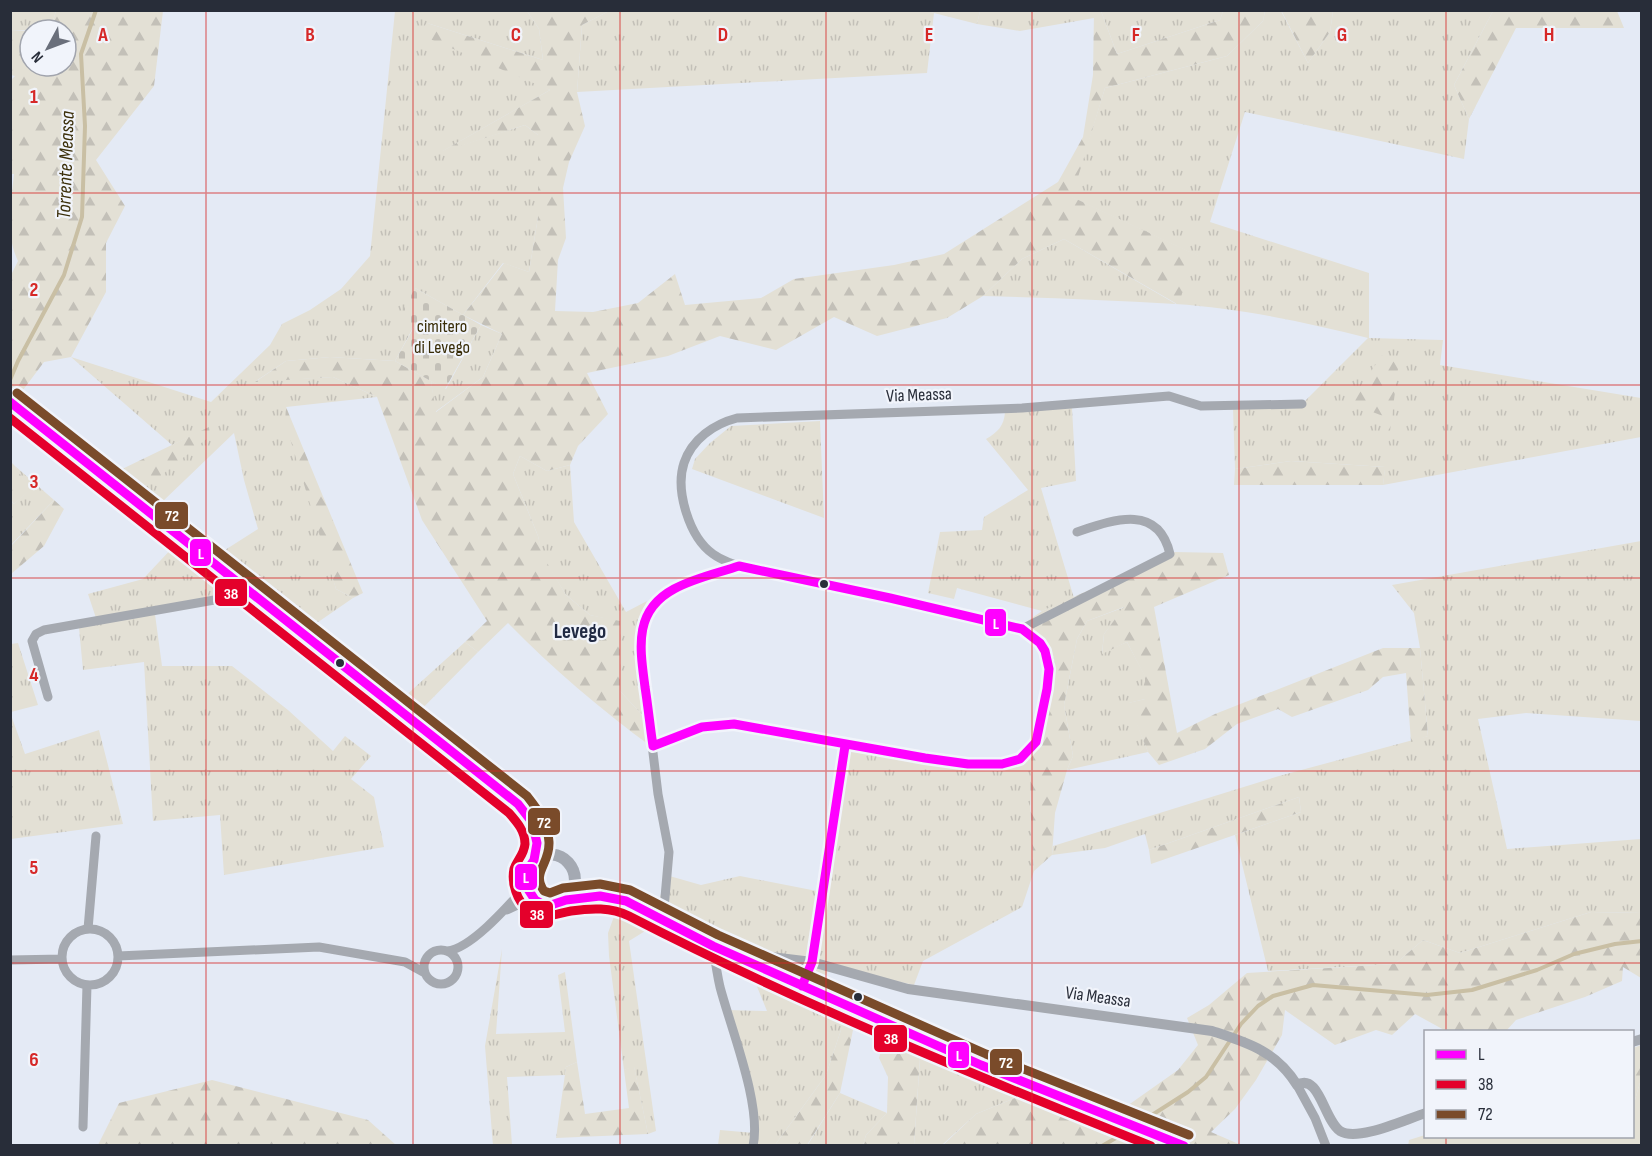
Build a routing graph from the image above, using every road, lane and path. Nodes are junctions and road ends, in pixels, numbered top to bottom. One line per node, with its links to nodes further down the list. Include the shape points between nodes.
1 (12, 403): 5 (main road)
2 (1302, 404): 4 (street, Via Meassa, via 1201,406 1169,396 1022,408 726,421 705,433 689,451 681,484 685,509 696,534 711,553)
3 (1077, 532): 6 (street, via 1114,519 1138,520 1154,526 1166,539 1170,554)
4 (739, 566): 6 (street, Via Meassa); 8 (street, Via Meassa, via 676,586 647,614 640,645)
5 (254, 593): 7 (street, via 36,634 32,641); 10 (main road, via 518,804)
6 (1022, 629): 9 (street, Via Meassa, via 1044,649 1051,672 1036,742 1018,760 971,764)
7 (48, 697)
8 (653, 746): 9 (street, Via Meassa, via 721,723); 20 (street, Via Meassa, via 669,852)
9 (845, 746): 30 (street)
10 (535, 831): 12 (main road); 13 (main road)
11 (96, 836): 21 (street)
12 (555, 855): 13 (main road); 14 (main road, via 568,862)
13 (534, 860): 15 (main road, via 526,872)
14 (575, 882): 16 (main road); 18 (main road)
15 (526, 886): 17 (main road); 19 (street)
16 (600, 896): 18 (main road); 20 (main road, via 626,901)
17 (535, 900): 18 (main road, via 551,905); 19 (street)
18 (566, 900)
19 (502, 912): 22 (street)
20 (663, 920): 23 (main road)
21 (88, 929): 25 (street, via 112,939); 26 (street, via 72,935 62,950)
22 (464, 946): 24 (street); 29 (street)
23 (713, 946): 28 (main road); 37 (street, via 753,1113)
24 (447, 951): 29 (street); 31 (street, via 431,953 424,962)
25 (118, 956): 31 (street, via 319,947 405,962); 32 (street, via 117,966 105,981)
26 (62, 959): 27 (street); 32 (street, via 69,977)
27 (10, 960)
28 (747, 961): 30 (street, Via Meassa, via 771,957); 33 (main road)
29 (457, 962): 31 (street, via 456,976 447,984 431,982)
30 (812, 962): 33 (street); 34 (street, Via Meassa, via 908,989 1212,1031 1267,1053 1282,1064)
31 (425, 973)
32 (87, 985): 36 (street)
33 (802, 986): 38 (main road, via 981,1065)
34 (1297, 1085): 35 (street, via 1311,1084 1329,1118 1344,1133 1365,1133); 39 (street, Via Meassa)
35 (1424, 1113)
36 (83, 1127)
37 (753, 1146)
38 (1185, 1146)
39 (1326, 1146)

